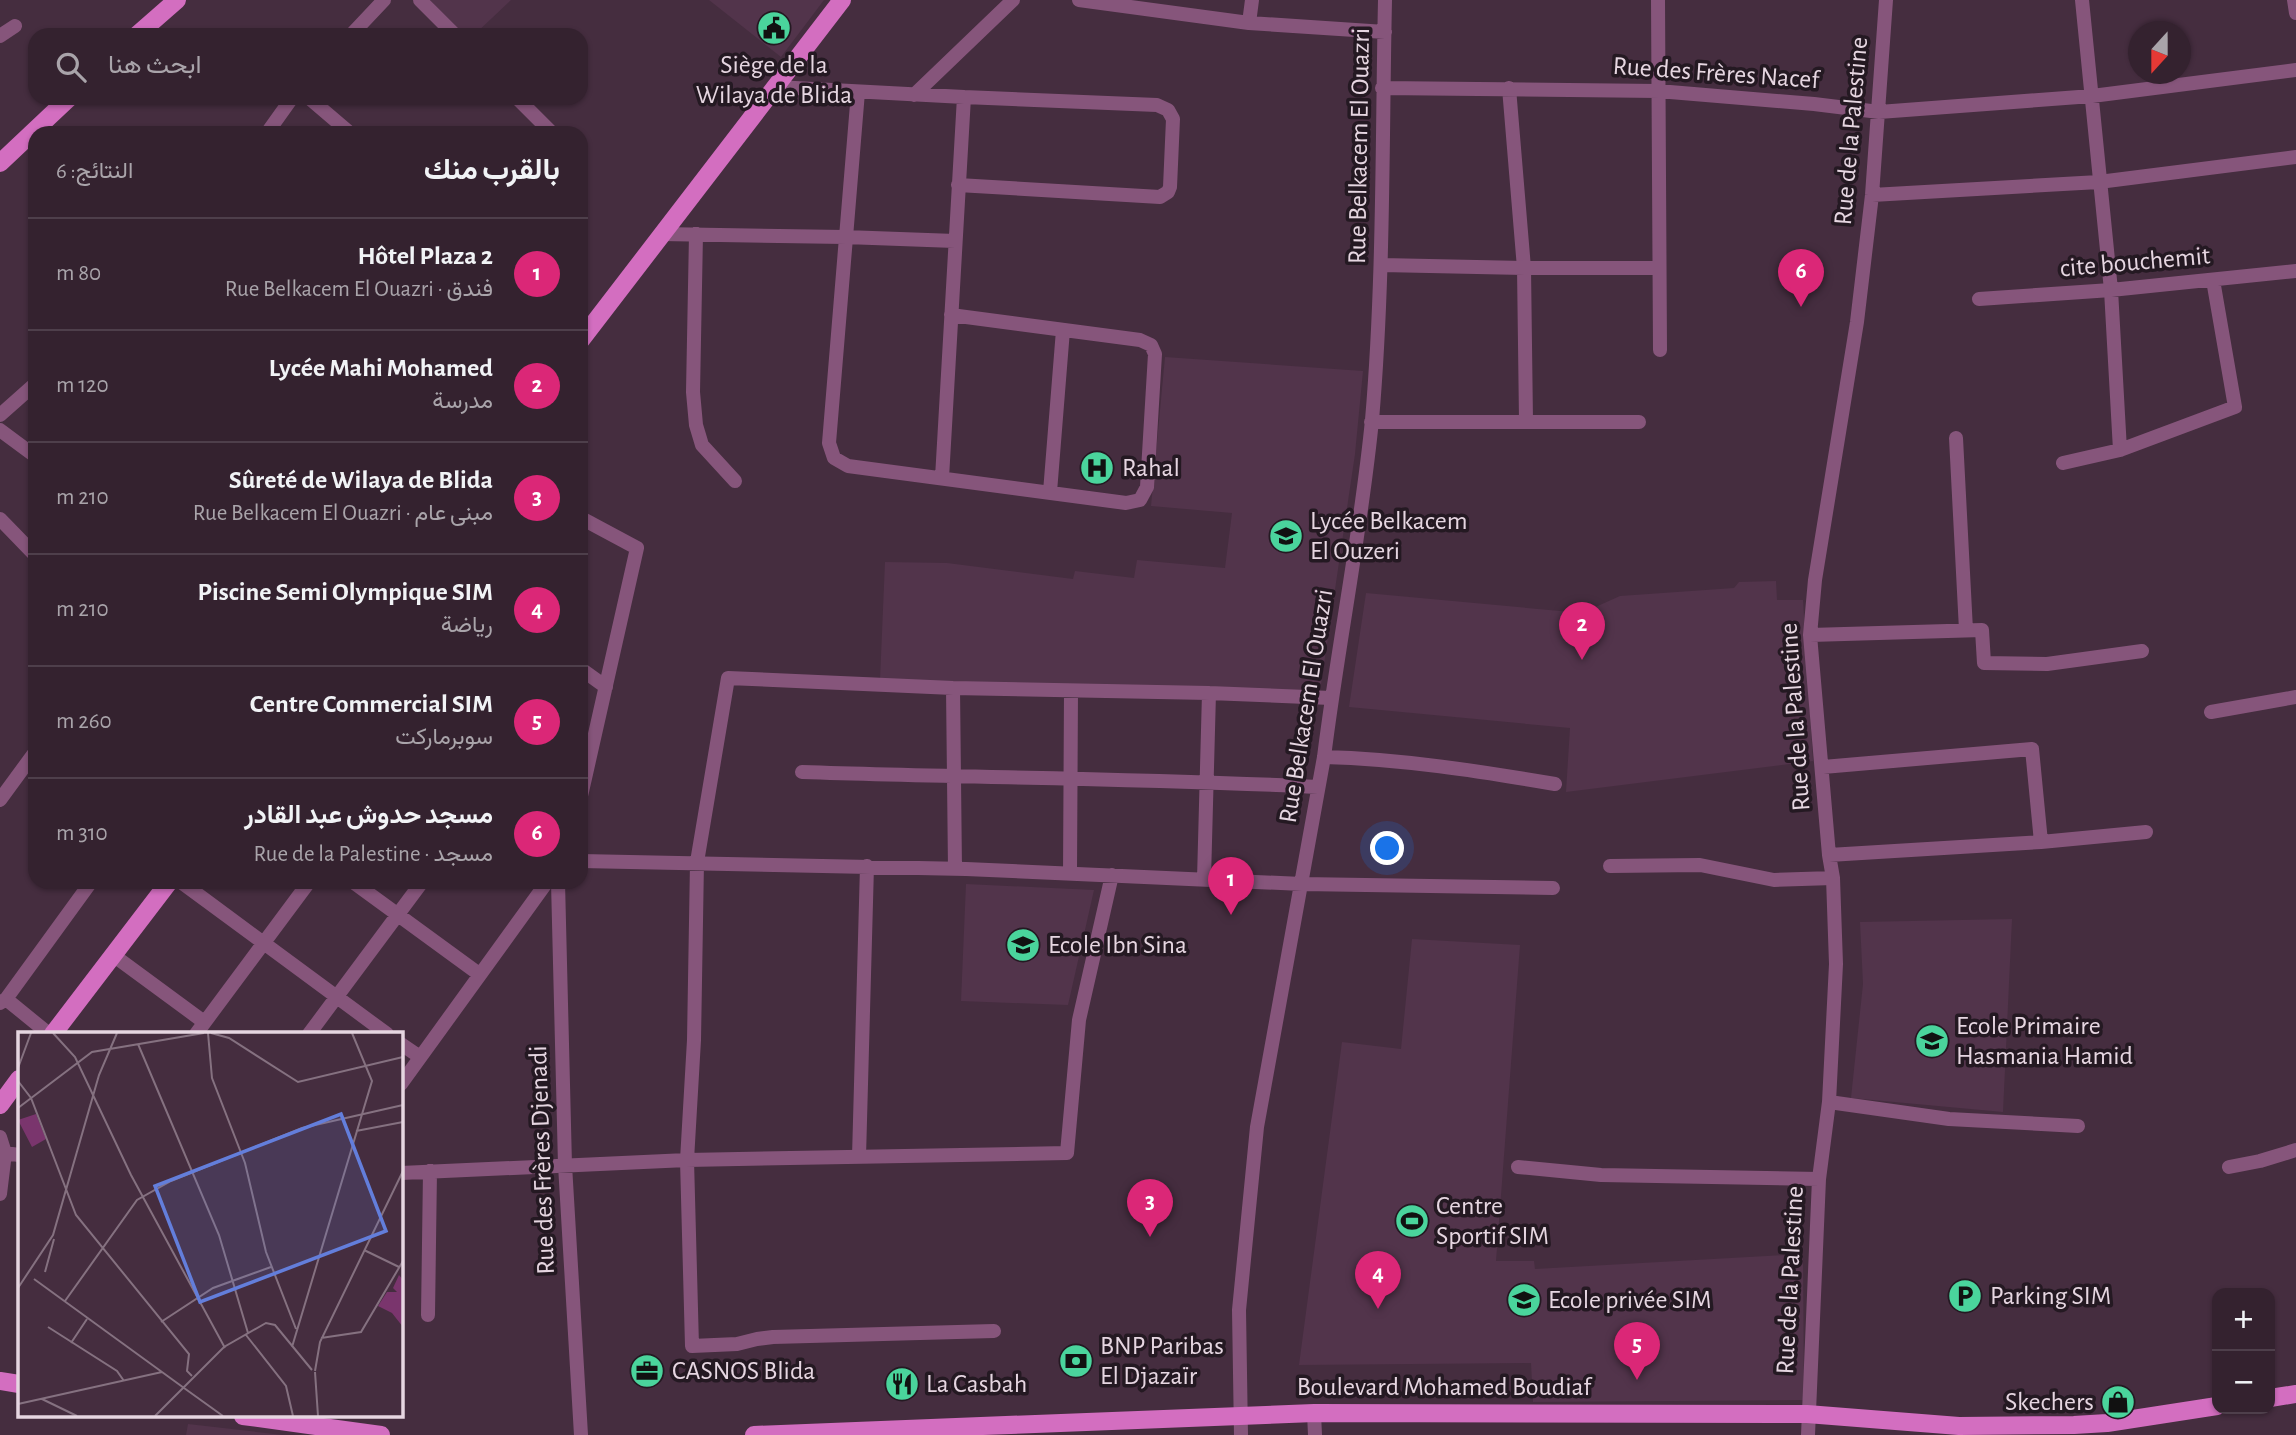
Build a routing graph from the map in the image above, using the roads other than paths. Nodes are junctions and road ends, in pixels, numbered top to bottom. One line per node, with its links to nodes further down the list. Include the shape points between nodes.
1 (177, 0): 16 (main road)
2 (384, 0): 17 (street)
3 (420, 0): 18 (street)
4 (842, 0): 22 (main road)
5 (1013, 0): 27 (street)
6 (1079, 0): 14 (street)
7 (1252, 0): 14 (street)
8 (1385, 0): 19 (street, Rue Belkacem El Ouazri)
9 (1658, 0): 25 (street)
10 (1886, 0): 34 (street, Rue de la Palestine)
11 (2082, 0): 28 (street)
12 (2294, 0): 13 (street)
13 (2296, 13)
14 (1249, 23): 19 (street)
15 (15, 26): 20 (street)
16 (145, 28)
17 (358, 28)
18 (448, 28)
19 (1385, 32): 23 (street, Rue Belkacem El Ouazri)
20 (0, 36)
21 (2296, 70): 28 (street, Rue des Frères Nacef)
22 (776, 87): 26 (street); 45 (main road)
23 (1382, 88): 24 (street, Rue des Frères Nacef); 49 (street, Rue Belkacem El Ouazri)
24 (1508, 88): 25 (street, Rue des Frères Nacef); 50 (street)
25 (1658, 91): 34 (street, Rue des Frères Nacef); 51 (street)
26 (858, 92): 27 (street); 47 (street)
27 (914, 95): 29 (street)
28 (2092, 96): 34 (street, Rue des Frères Nacef); 42 (street)
29 (964, 97): 43 (street); 43 (street, via 1163,107 1173,119 1170,187 1154,198)
30 (62, 105): 35 (main road)
31 (287, 105): 36 (street)
32 (317, 105): 37 (street)
33 (524, 105): 38 (street)
34 (1879, 112): 44 (street, Rue de la Palestine)
35 (42, 126)
36 (272, 126)
37 (343, 126)
38 (545, 126)
39 (28, 139): 41 (main road)
40 (2296, 157): 42 (street)
41 (0, 163)
42 (2099, 182): 44 (street); 54 (street)
43 (958, 185): 48 (street)
44 (1872, 195): 77 (street, Rue de la Palestine)
45 (661, 234): 46 (street); 58 (main road)
46 (696, 234): 47 (street); 71 (street, via 696,425 702,445)
47 (845, 237): 48 (street); 70 (street, via 830,451 848,466)
48 (955, 241): 56 (street)
49 (1382, 265): 50 (street); 63 (street, Rue Belkacem El Ouazri)
50 (1524, 268): 51 (street); 62 (street)
51 (1658, 268): 59 (street)
52 (2296, 271): 53 (street, cite bouchemit)
53 (2213, 280): 54 (street, cite bouchemit); 67 (street, via 2235,407)
54 (2111, 290): 55 (street, cite bouchemit); 67 (street)
55 (1979, 299)
56 (951, 315): 57 (street); 70 (street)
57 (1063, 330): 72 (street); 72 (street, via 1140,340 1154,349 1147,487 1133,503)
58 (588, 331)
59 (1660, 350)
60 (28, 390): 61 (street)
61 (0, 415)
62 (1526, 421): 63 (street); 64 (street)
63 (1371, 422): 85 (street, Rue Belkacem El Ouazri, via 1349,600)
64 (1639, 422)
65 (0, 430): 68 (street)
66 (1956, 438): 76 (street)
67 (2120, 450): 69 (street)
68 (28, 451)
69 (2063, 463)
70 (942, 478): 72 (street)
71 (735, 481)
72 (1050, 492)
73 (588, 522): 80 (street, via 637,548)
74 (1, 526): 75 (street)
75 (28, 549)
76 (1966, 630): 77 (street); 78 (street, via 1982,630 1984,663 2047,664)
77 (1810, 635): 90 (street, Rue de la Palestine)
78 (2142, 651)
79 (588, 674): 80 (street)
80 (606, 687): 89 (street)
81 (953, 688): 82 (street); 92 (street); 102 (street, via 728,678)
82 (1071, 691): 83 (street); 93 (street)
83 (1209, 693): 85 (street); 94 (street)
84 (2296, 697): 86 (street)
85 (1331, 698): 87 (street, Rue Belkacem El Ouazri)
86 (2211, 712)
87 (1324, 757): 95 (street, via 1450,766); 96 (street, Rue Belkacem El Ouazri)
88 (28, 762): 97 (street)
89 (588, 764)
90 (1823, 767): 99 (street, via 2032,748); 100 (street, Rue de la Palestine)
91 (803, 772): 92 (street)
92 (954, 778): 93 (street); 105 (street)
93 (1070, 778): 94 (street); 106 (street)
94 (1207, 781): 96 (street); 109 (street)
95 (1555, 784)
96 (1318, 787): 110 (street, Rue Belkacem El Ouazri)
97 (0, 800)
98 (2146, 832): 99 (street)
99 (2041, 842): 100 (street)
100 (1829, 855): 108 (street, Rue de la Palestine)
101 (588, 861): 102 (street)
102 (697, 862): 103 (street); 142 (street)
103 (867, 866): 105 (street); 141 (street)
104 (1610, 866): 108 (street, via 1700,865 1774,880)
105 (955, 869): 106 (street)
106 (1070, 874): 107 (street)
107 (1112, 875): 109 (street); 141 (street, via 1079,1020 1067,1153)
108 (1833, 878): 135 (street, Rue de la Palestine, via 1836,964)
109 (1204, 879): 110 (street)
110 (1302, 884): 111 (street); 159 (street, Rue Belkacem El Ouazri, via 1257,1127 1239,1310)
111 (1553, 888)
112 (86, 889): 125 (street)
113 (164, 889): 122 (main road)
114 (190, 889): 121 (street)
115 (304, 889): 121 (street)
116 (363, 889): 120 (street)
117 (417, 889): 120 (street)
118 (542, 889): 123 (street)
119 (558, 889): 143 (street, Rue des Frères Djenadi)
120 (398, 915): 123 (street); 124 (street)
121 (263, 944): 124 (street); 126 (street)
122 (113, 955): 126 (street); 128 (main road)
123 (479, 974): 132 (street)
124 (335, 998): 129 (street); 130 (street)
125 (3, 1001): 127 (street)
126 (200, 1028)
127 (48, 1032)
128 (53, 1032)
129 (310, 1032)
130 (384, 1032)
131 (402, 1045): 132 (street)
132 (420, 1057): 134 (street)
133 (18, 1080): 136 (main road)
134 (402, 1083)
135 (1829, 1102): 137 (street, via 1949,1119); 148 (street, Rue de la Palestine)
136 (0, 1105)
137 (2078, 1126)
138 (0, 1137): 140 (street)
139 (2296, 1150): 145 (street)
140 (12, 1154): 149 (street)
141 (859, 1157): 142 (street)
142 (687, 1160): 143 (street); 151 (street, via 692,1346 773,1338)
143 (565, 1165): 146 (street); 163 (street, Rue des Frères Djenadi)
144 (1518, 1167): 148 (street, via 1601,1175)
145 (2229, 1167)
146 (430, 1171): 147 (street); 150 (street)
147 (402, 1172)
148 (1819, 1179): 158 (street, Rue de la Palestine)
149 (0, 1194)
150 (428, 1315)
151 (994, 1331)
152 (0, 1381): 153 (main road)
153 (18, 1384)
154 (2296, 1394): 155 (main road)
155 (2275, 1397)
156 (2212, 1407): 161 (main road, Boulevard Mohamed Boudiaf, via 2107,1423)
157 (1314, 1413): 158 (main road, Boulevard Mohamed Boudiaf); 159 (main road, Boulevard Mohamed Boudiaf); 166 (street)
158 (1807, 1414): 161 (main road, Boulevard Mohamed Boudiaf); 167 (street, Rue de la Palestine)
159 (1240, 1416): 164 (main road, Boulevard Mohamed Boudiaf); 165 (street, Rue Belkacem El Ouazri)
160 (258, 1418): 162 (main road)
161 (1959, 1430)
162 (381, 1435)
163 (581, 1435)
164 (754, 1435)
165 (1241, 1435)
166 (1315, 1435)
167 (1808, 1435)

